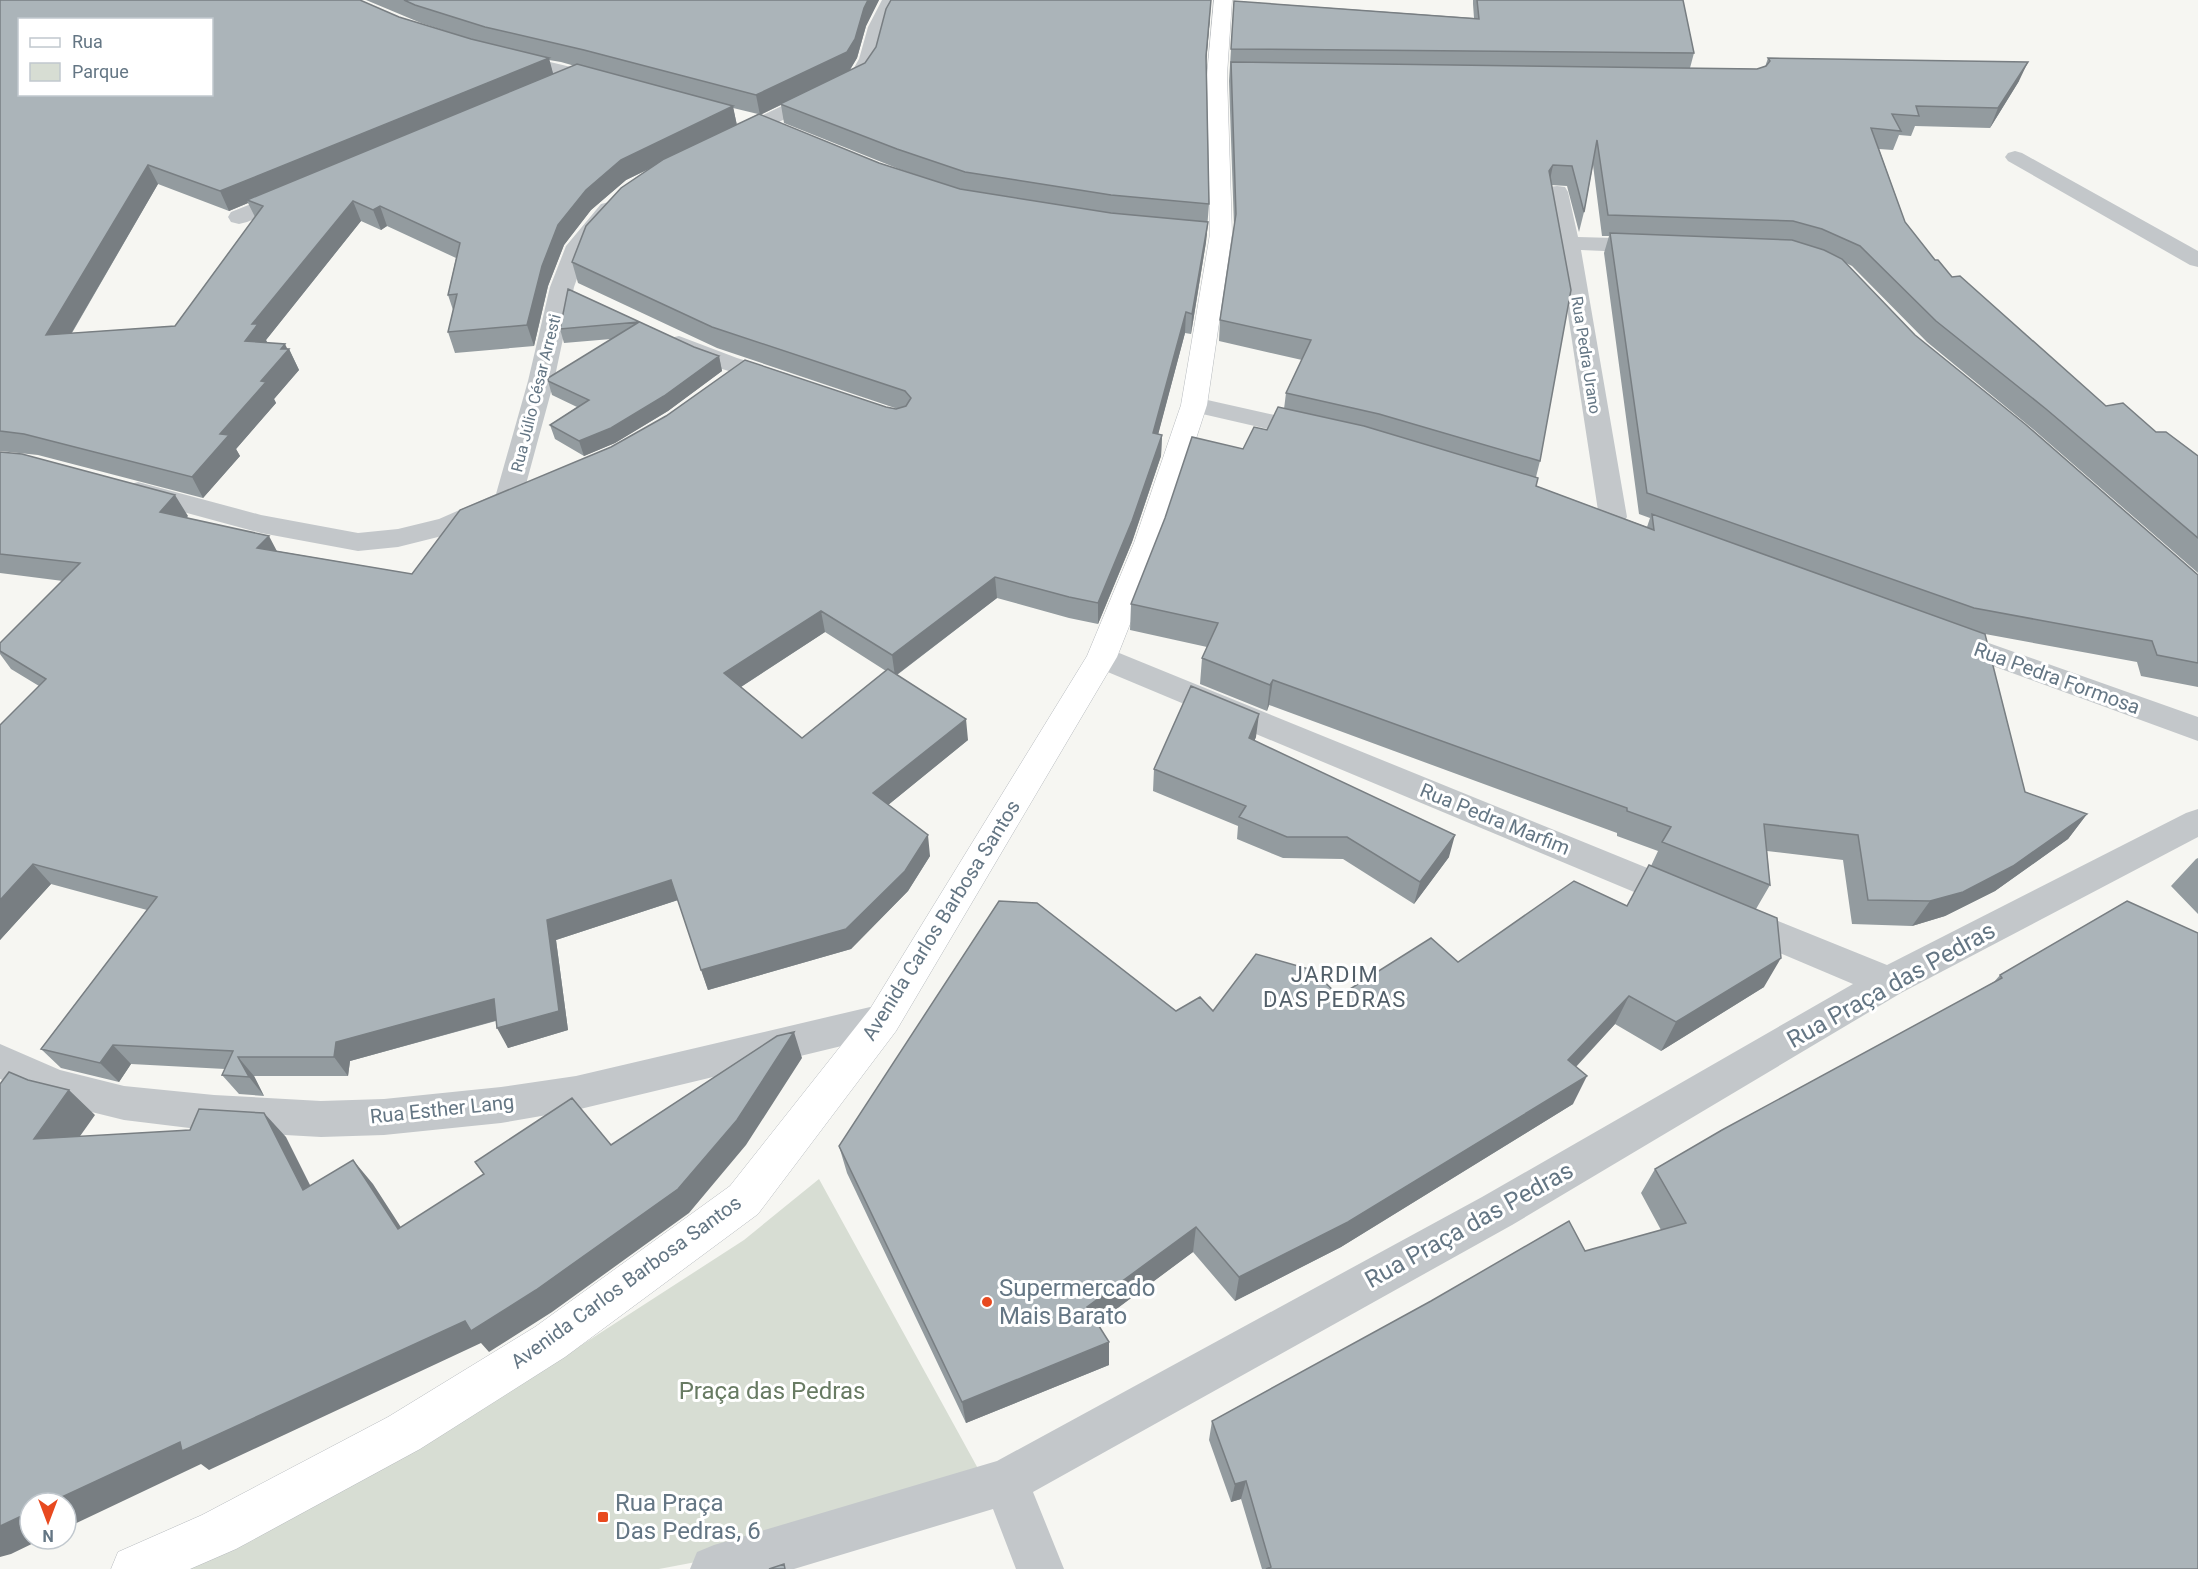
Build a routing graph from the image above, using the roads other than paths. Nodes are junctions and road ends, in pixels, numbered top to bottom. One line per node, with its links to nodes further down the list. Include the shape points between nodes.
1 (891, 0): 8 (street, via 876,28 871,58 858,77)
2 (1223, 0): 21 (main road, Avenida Carlos Barbosa Santos, via 1229,75)
3 (484, 52): 4 (street)
4 (581, 75): 5 (street); 6 (street)
5 (624, 86)
6 (548, 88)
7 (729, 114): 8 (street)
8 (760, 123): 9 (street); 10 (street)
9 (782, 131)
10 (708, 149)
11 (2015, 157): 18 (street)
12 (316, 184): 15 (street)
13 (1557, 192): 16 (street, Rua Pedra Urano)
14 (626, 195): 25 (street, Rua Júlio César Arresti, via 601,216 577,246 573,292 540,381)
15 (239, 217)
16 (1568, 243): 17 (street); 26 (street, Rua Pedra Urano)
17 (1677, 248)
18 (2198, 260)
19 (654, 330): 20 (street, via 707,355 735,376)
20 (804, 387)
21 (1194, 405): 22 (street); 28 (main road, Avenida Carlos Barbosa Santos, via 1148,543)
22 (1343, 438)
23 (115, 485): 25 (street, Rua Júlio César Arresti, via 261,524 358,542 398,538 448,526)
24 (534, 487): 25 (street, Rua Júlio César Arresti)
25 (508, 499)
26 (1613, 518)
27 (1928, 631): 29 (street, Rua Pedra Formosa)
28 (1102, 657): 31 (street, Rua Pedra Marfim); 32 (main road, Avenida Carlos Barbosa Santos)
29 (2198, 729)
30 (2198, 822): 31 (street, Rua Praça das Pedras)
31 (1888, 982): 34 (street, Rua Praça das Pedras, via 1497,1211)
32 (883, 1020): 33 (street, Rua Esther Lang, via 576,1093 384,1117 321,1119 124,1103 55,1086); 35 (main road, Avenida Carlos Barbosa Santos, via 744,1200 698,1234 550,1342 404,1433 219,1532)
33 (0, 1061)
34 (1006, 1482): 36 (street, Rua Praça das Pedras); 37 (street)
35 (135, 1569)
36 (714, 1569)
37 (1040, 1569)

